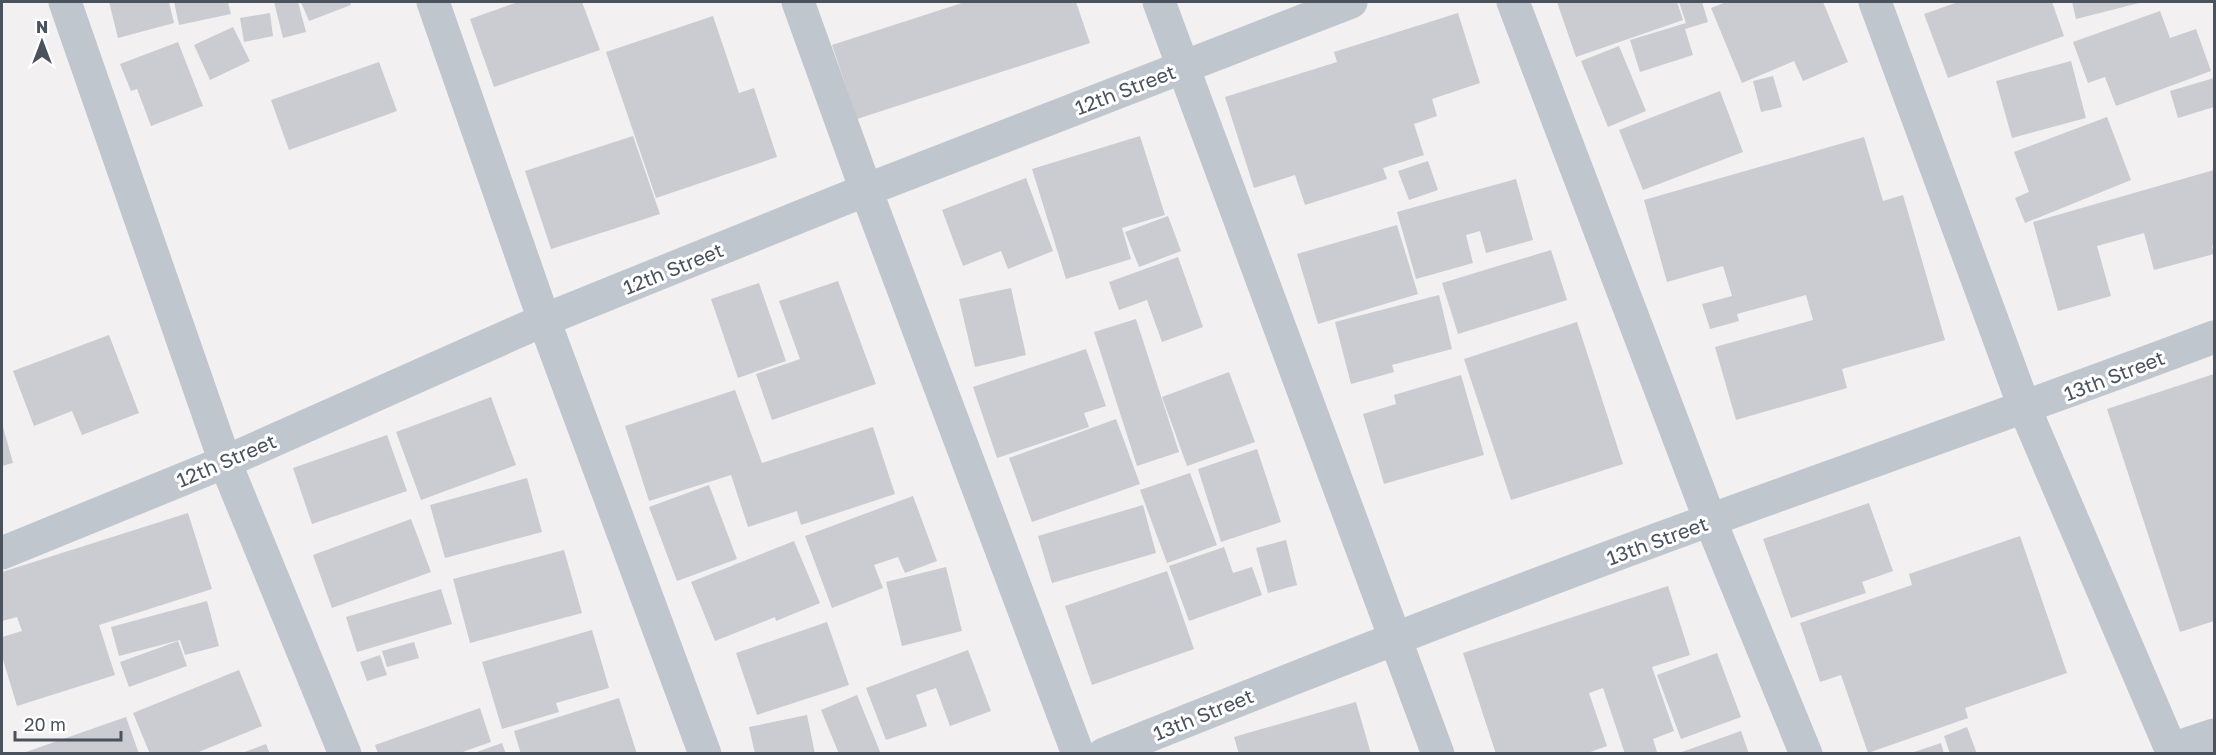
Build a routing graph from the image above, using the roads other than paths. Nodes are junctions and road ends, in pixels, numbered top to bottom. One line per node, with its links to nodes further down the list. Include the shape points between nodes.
1 (65, 2): 13 (street)
2 (433, 2): 10 (street)
3 (798, 2): 9 (street)
4 (1159, 2): 8 (street)
5 (1352, 2): 8 (street, 12th Street)
6 (1513, 2): 14 (street)
7 (1875, 2): 12 (street)
8 (1183, 66): 9 (street, 12th Street); 16 (street)
9 (866, 190): 10 (street, 12th Street); 21 (street)
10 (544, 320): 13 (street, 12th Street); 20 (street)
11 (2214, 336): 12 (street, 13th Street)
12 (2025, 408): 14 (street, 13th Street); 18 (street)
13 (225, 462): 15 (street, 12th Street); 19 (street)
14 (1710, 520): 16 (street, 13th Street); 24 (street)
15 (2, 553)
16 (1395, 637): 22 (street, 13th Street); 23 (street)
17 (2214, 735): 18 (street)
18 (2172, 751)
19 (345, 753)
20 (705, 753)
21 (1078, 753)
22 (1104, 753)
23 (1438, 753)
24 (1806, 753)

